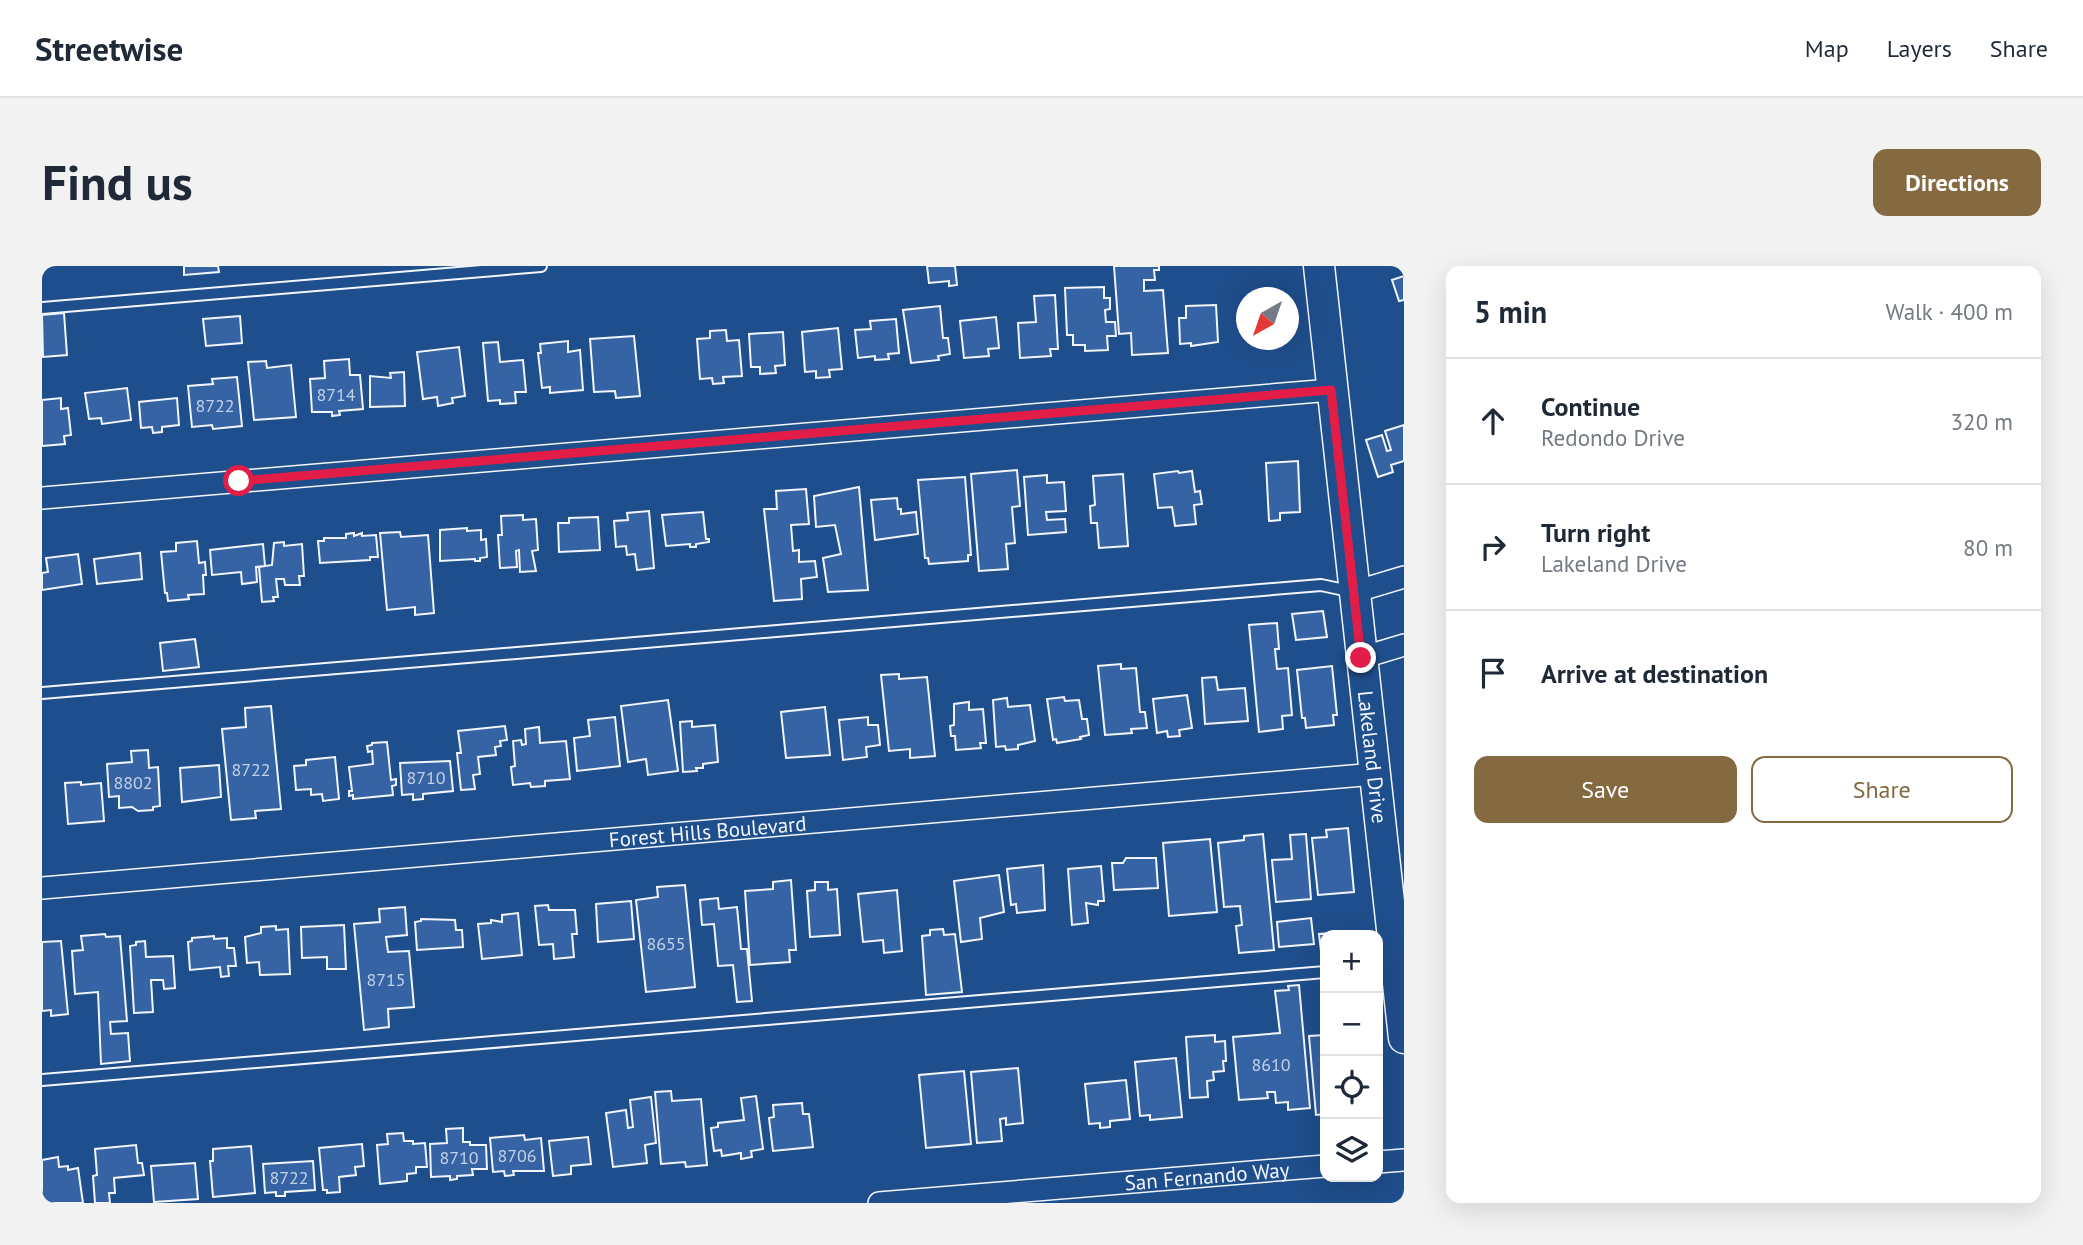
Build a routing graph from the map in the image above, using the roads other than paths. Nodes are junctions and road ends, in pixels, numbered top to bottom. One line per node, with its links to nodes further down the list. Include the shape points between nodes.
1 (541, 266): 3 (lane)
2 (1322, 267): 4 (street, Lakeland Drive)
3 (42, 308)
4 (1331, 390): 5 (street); 7 (street, Lakeland Drive)
5 (42, 498)
6 (1404, 577): 7 (street)
7 (1354, 592): 9 (street, Lakeland Drive); 10 (lane, via 1321,585)
8 (1404, 645): 9 (street)
9 (1361, 658): 11 (street, Lakeland Drive)
10 (42, 693)
11 (1375, 774): 12 (street, Forest Hills Boulevard); 13 (street, Lakeland Drive)
12 (42, 888)
13 (1395, 961): 15 (street, Lakeland Drive)
14 (1320, 972): 16 (lane)
15 (1404, 1038)
16 (42, 1080)
17 (1404, 1160): 18 (street)
18 (1383, 1162)
19 (1320, 1166): 20 (street, San Fernando Way)
20 (878, 1203)

